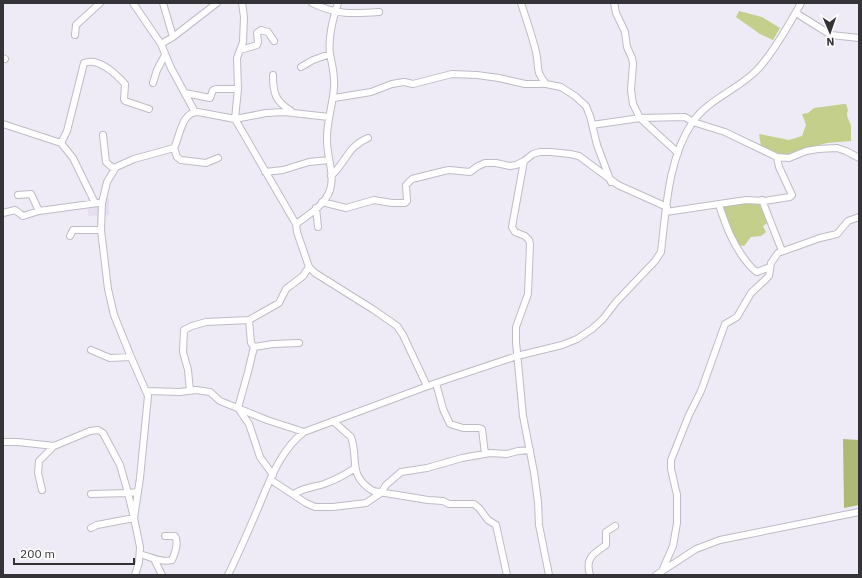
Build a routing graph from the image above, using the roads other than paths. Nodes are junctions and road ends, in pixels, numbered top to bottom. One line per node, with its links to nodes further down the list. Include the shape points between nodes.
1 (100, 3): 14 (street, via 76,25)
2 (133, 3): 18 (street)
3 (163, 3): 15 (street)
4 (217, 3): 15 (street)
5 (242, 3): 19 (street, via 244,17)
6 (312, 3): 11 (street)
7 (338, 3): 11 (street)
8 (521, 3): 25 (street, via 536,53 538,72)
9 (614, 3): 33 (street, via 632,58 632,100)
10 (801, 3): 13 (street)
11 (336, 11): 12 (street, via 349,14); 20 (street)
12 (378, 12)
13 (796, 14): 16 (street, via 831,35); 35 (street, via 755,71 721,96)
14 (75, 35)
15 (173, 36): 18 (street)
16 (859, 38)
17 (274, 41): 19 (street, via 268,32 261,30 257,33 257,45)
18 (161, 44): 21 (street)
19 (240, 50): 26 (street, via 237,58)
20 (330, 54): 22 (street); 28 (street)
21 (165, 55): 24 (street); 27 (street)
22 (301, 67)
23 (273, 75): 31 (street, via 273,92 276,98 282,106)
24 (153, 83)
25 (546, 84): 28 (street, via 525,84 499,78 452,74 413,84 398,83 371,92); 37 (street, via 561,87 584,103)
26 (238, 89): 27 (street, via 216,89 210,98); 34 (street)
27 (185, 93): 30 (street)
28 (334, 98): 32 (street)
29 (149, 109): 40 (street, via 125,101 125,83 104,66 86,61 82,65 67,131)
30 (195, 112): 34 (street); 41 (street, via 187,117)
31 (292, 112): 32 (street); 34 (street, via 266,113)
32 (329, 117): 46 (street)
33 (640, 118): 35 (street, via 686,117); 37 (street); 42 (street)
34 (235, 119): 49 (street)
35 (693, 122): 42 (street); 43 (street, via 725,132)
36 (3, 124): 40 (street)
37 (592, 125): 51 (street)
38 (103, 135): 48 (street, via 106,162)
39 (368, 138): 50 (street, via 355,144 342,165)
40 (61, 143): 55 (street, via 73,158)
41 (174, 148): 44 (street, via 181,160 206,163); 48 (street, via 134,159)
42 (678, 153): 59 (street)
43 (777, 157): 45 (street, via 789,158 806,151 837,148); 53 (street, via 791,196)
44 (218, 158)
45 (859, 158)
46 (329, 160): 49 (street); 50 (street)
47 (524, 162): 51 (street, via 540,152 570,154 578,156); 54 (street, via 510,166 485,163 470,172 449,170 412,179 406,185 405,203 374,200 346,208); 74 (street, via 512,224 513,230 527,237 530,244 528,294 516,327)
48 (114, 169): 56 (street, via 107,182)
49 (265, 172): 63 (street)
50 (331, 176): 54 (street, via 330,191)
51 (612, 182): 59 (street)
52 (18, 195): 60 (street, via 32,195)
53 (762, 200): 57 (street); 67 (street)
54 (322, 202): 58 (street)
55 (95, 203): 56 (street); 60 (street)
56 (102, 203): 65 (street)
57 (719, 205): 59 (street); 69 (street, via 736,248 753,269 757,272)
58 (316, 208): 63 (street); 64 (street)
59 (666, 210): 74 (street, via 661,252 655,262 592,329 562,345)
60 (39, 211): 61 (street, via 23,216 15,210)
61 (3, 213)
62 (859, 217): 67 (street, via 848,221 836,234)
63 (296, 224): 68 (street)
64 (318, 227)
65 (101, 230): 66 (street, via 73,230); 75 (street, via 108,289 118,326)
66 (70, 236)
67 (782, 251): 69 (street, via 774,257)
68 (309, 267): 70 (street, via 303,276 286,289 279,303); 77 (street, via 397,326 404,335)
69 (770, 267): 102 (street, via 769,276 751,292 737,317 725,324 701,391 674,451 671,469 677,505 676,534)
70 (249, 320): 72 (street, via 251,343); 79 (street, via 206,322 184,330 183,352)
71 (299, 343): 72 (street)
72 (254, 347): 80 (street)
73 (91, 350): 75 (street, via 110,358)
74 (517, 356): 76 (street); 85 (street, via 523,416)
75 (131, 357): 78 (street)
76 (436, 383): 77 (street); 86 (street, via 450,424 482,430)
77 (427, 386): 81 (street)
78 (147, 391): 79 (street); 90 (street)
79 (190, 391): 80 (street, via 210,392 220,401)
80 (238, 408): 82 (street); 88 (street, via 249,424 260,457)
81 (333, 421): 82 (street); 87 (street, via 352,439)
82 (304, 432): 88 (street, via 286,450)
83 (3, 442): 84 (street)
84 (54, 446): 89 (street, via 39,460 38,473); 91 (street, via 90,431 98,430 103,433 120,465)
85 (530, 450): 86 (street); 107 (street, via 539,525)
86 (485, 454): 92 (street, via 401,472)
87 (355, 468): 92 (street, via 366,487); 94 (street, via 331,481)
88 (272, 477): 94 (street); 105 (street)
89 (42, 490)
90 (138, 492): 91 (street); 96 (street)
91 (128, 493): 93 (street); 96 (street)
92 (381, 493): 94 (street, via 366,503 333,507 315,507); 106 (street, via 456,505 474,504 496,525)
93 (91, 494)
94 (294, 494)
95 (859, 512): 102 (street, via 720,540 696,549)
96 (134, 518): 98 (street); 100 (street, via 140,540)
97 (615, 526): 108 (street, via 606,532 606,545 589,560)
98 (91, 528)
99 (165, 536): 101 (street, via 175,536 177,539 172,560)
100 (140, 554): 101 (street); 103 (street)
101 (154, 559): 104 (street)
102 (662, 571): 109 (street)
103 (135, 575)
104 (162, 575)
105 (228, 575)
106 (507, 575)
107 (549, 575)
108 (590, 575)
109 (656, 575)

